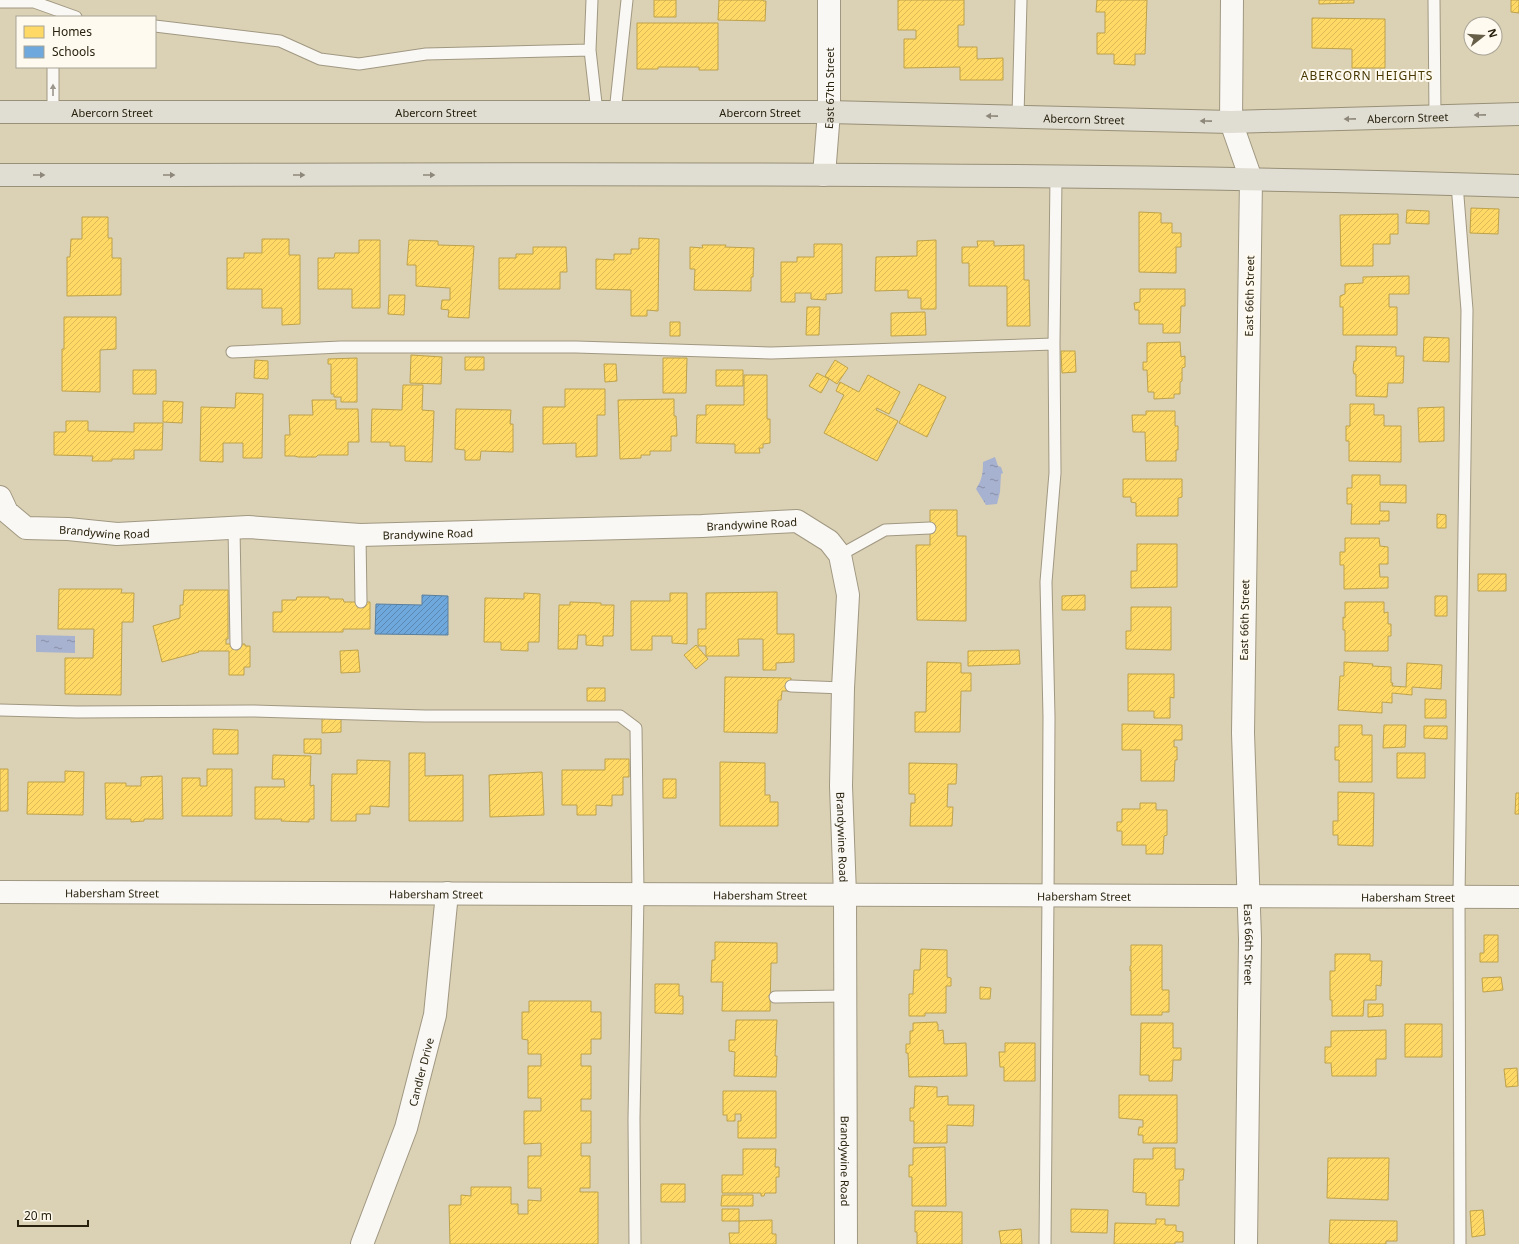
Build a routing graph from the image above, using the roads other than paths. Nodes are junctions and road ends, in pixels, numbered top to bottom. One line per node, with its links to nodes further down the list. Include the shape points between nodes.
1 (592, 0): 11 (lane)
2 (627, 0): 15 (lane)
3 (829, 0): 16 (street, East 67th Street)
4 (1021, 0): 18 (lane)
5 (1232, 0): 20 (street, East 66th Street)
6 (1434, 0): 19 (lane)
7 (0, 2): 8 (lane, via 34,2)
8 (52, 8): 9 (lane)
9 (73, 16)
10 (156, 26): 11 (lane, via 280,41 320,59 359,64 426,54)
11 (590, 50): 15 (lane)
12 (53, 68): 14 (lane, one-way to 12)
13 (0, 112): 14 (main road, Abercorn Street)
14 (53, 112): 15 (main road, Abercorn Street)
15 (606, 112): 16 (main road, Abercorn Street)
16 (829, 112): 18 (main road, Abercorn Street, one-way to 16); 22 (street, East 67th Street)
17 (1519, 114): 19 (main road, Abercorn Street, one-way to 19)
18 (1018, 116): 20 (main road, Abercorn Street, one-way to 18)
19 (1435, 117): 20 (main road, Abercorn Street, one-way to 20)
20 (1231, 122): 24 (street, East 66th Street)
21 (0, 175): 22 (main road, one-way to 22)
22 (824, 175): 23 (main road)
23 (1056, 177): 24 (main road); 27 (lane)
24 (1251, 179): 25 (main road); 44 (street, East 66th Street, via 1242,733)
25 (1457, 184): 26 (main road); 45 (lane, via 1467,310)
26 (1519, 186)
27 (1054, 344): 28 (lane, via 771,353 576,347 341,347); 43 (lane, via 1055,473 1046,582 1049,717)
28 (232, 352)
29 (0, 498): 30 (street, Brandywine Road, via 7,512 26,528 117,534)
30 (234, 528): 32 (street, Brandywine Road); 35 (lane)
31 (930, 528): 33 (lane, via 885,530)
32 (360, 536): 33 (street, Brandywine Road, via 797,521 829,541); 34 (lane)
33 (840, 555): 37 (street, Brandywine Road, via 848,595)
34 (361, 602)
35 (236, 644)
36 (791, 686): 37 (lane)
37 (843, 688): 42 (street, Brandywine Road, via 841,786)
38 (0, 710): 41 (lane, via 620,716 636,728)
39 (0, 892): 40 (street, Habersham Street)
40 (447, 893): 41 (street, Habersham Street); 49 (street, Candler Drive, via 435,1014 406,1128)
41 (638, 894): 42 (street, Habersham Street); 50 (lane, via 634,1118)
42 (845, 896): 43 (street, Habersham Street); 47 (street, Brandywine Road)
43 (1048, 896): 44 (street, Habersham Street); 52 (lane)
44 (1248, 896): 45 (street, Habersham Street); 53 (street, East 66th Street, via 1250,938)
45 (1459, 897): 46 (street, Habersham Street); 54 (lane)
46 (1519, 897)
47 (845, 996): 48 (lane); 51 (street, Brandywine Road)
48 (775, 997)
49 (362, 1244)
50 (635, 1244)
51 (846, 1244)
52 (1045, 1244)
53 (1246, 1244)
54 (1460, 1244)

